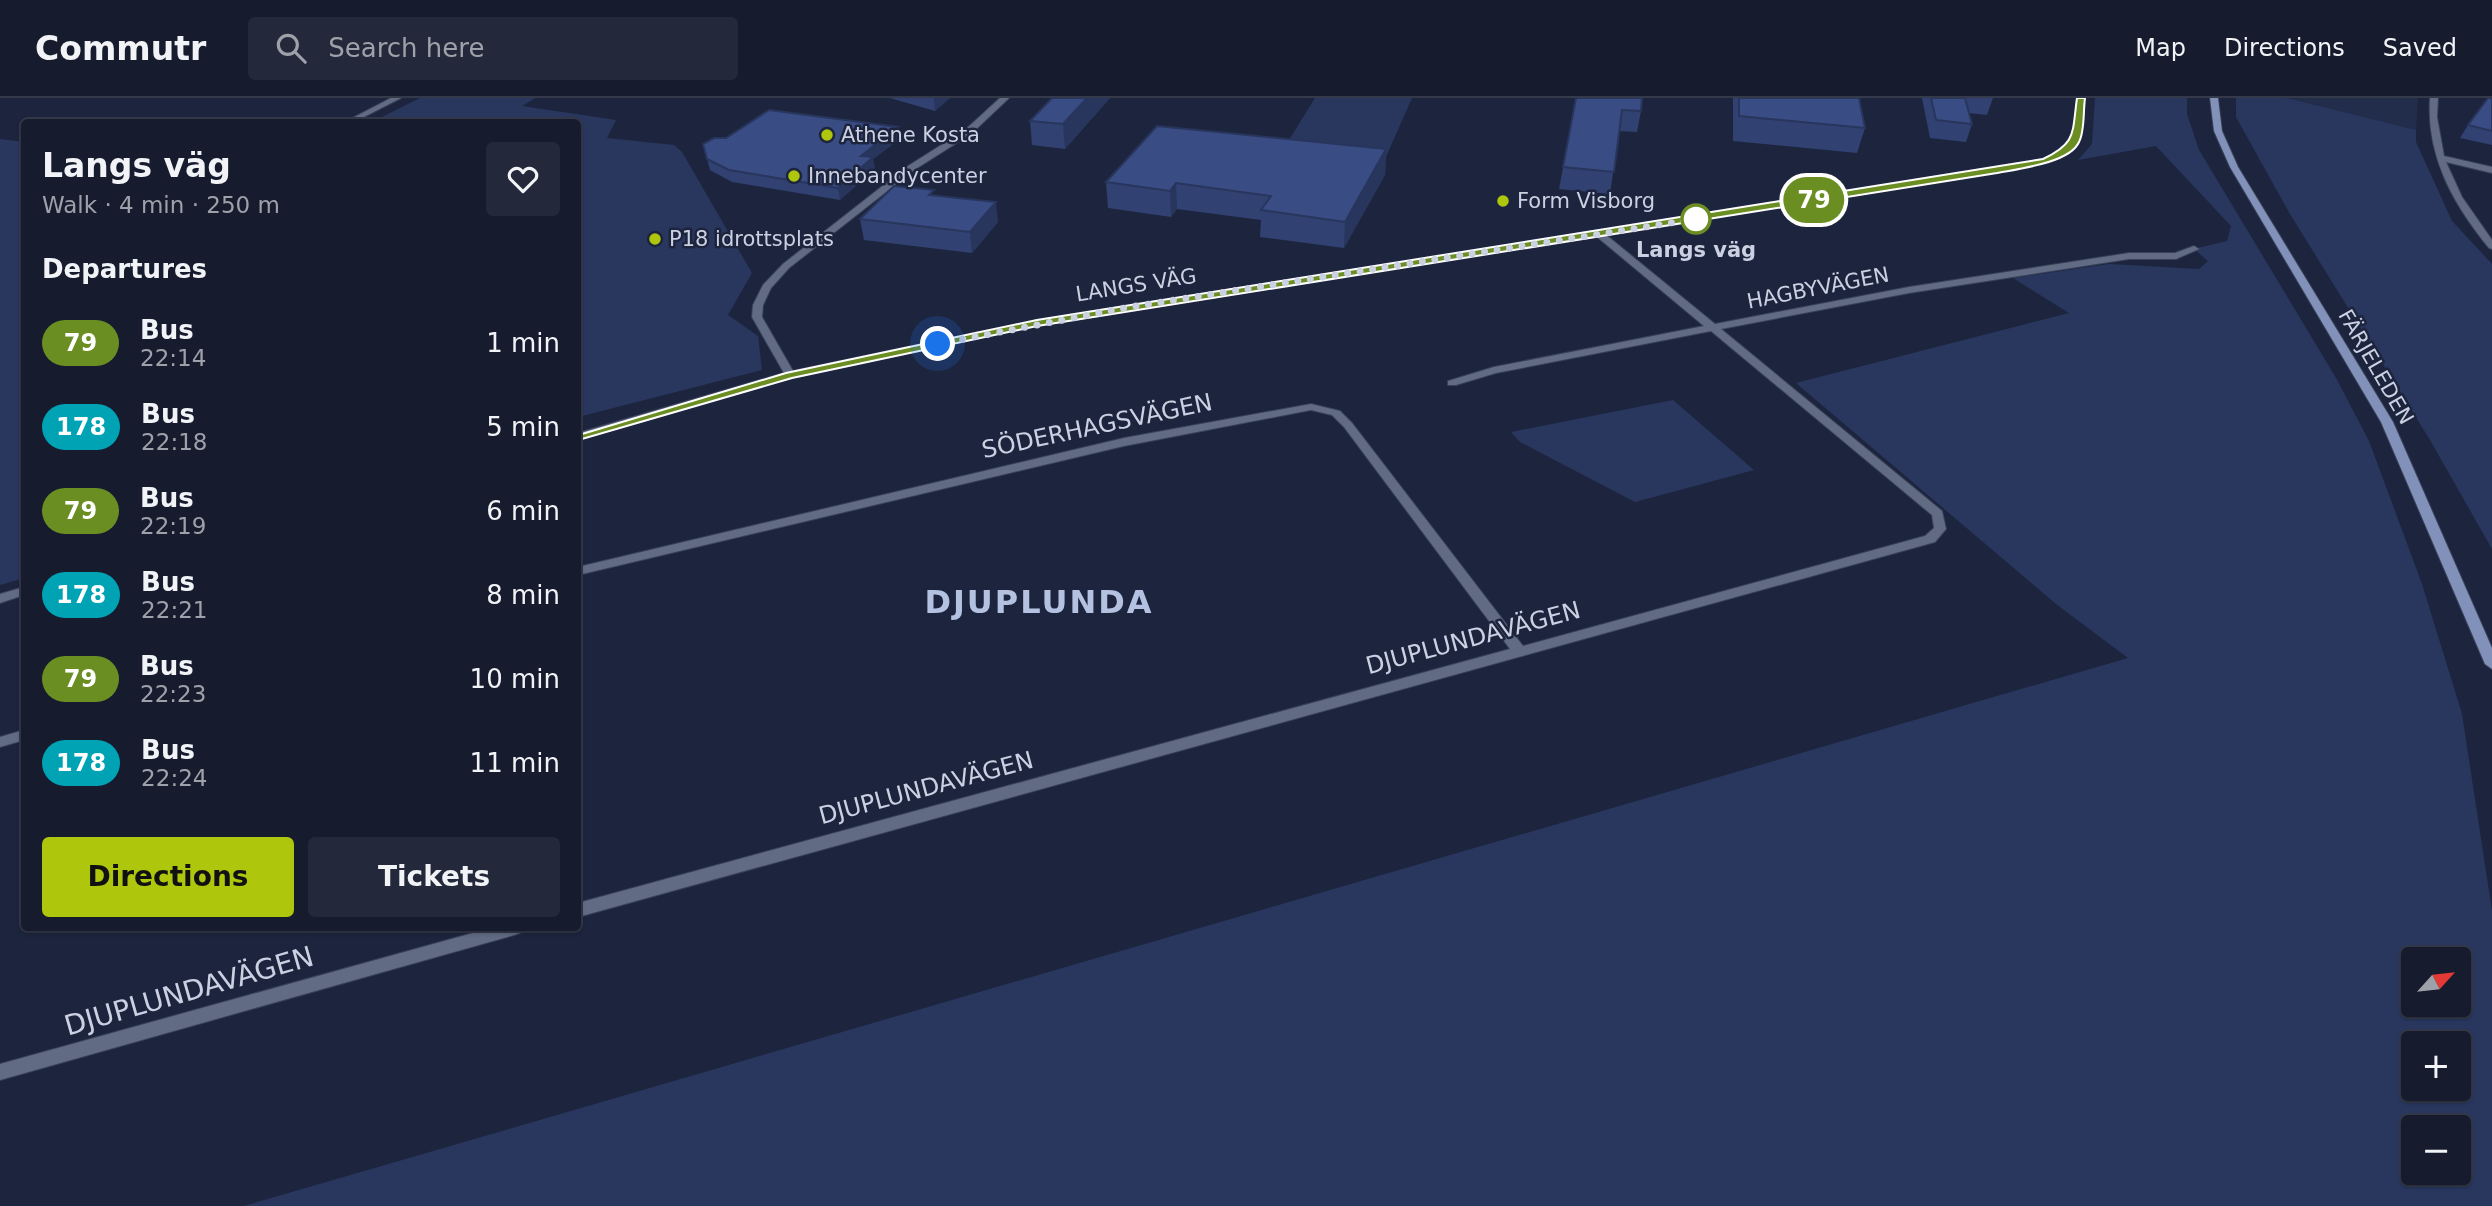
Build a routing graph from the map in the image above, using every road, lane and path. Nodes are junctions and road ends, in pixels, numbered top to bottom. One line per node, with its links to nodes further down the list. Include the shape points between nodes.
1 (397, 98): 6 (street)
2 (1005, 98): 13 (street, via 968,132 911,168 786,266 767,287 757,317)
3 (2081, 98): 9 (street, LANGS VÄG, via 2075,143 2045,161)
4 (2214, 98): 20 (main road, FÄRJELEDEN, via 2218,131 2234,167 2387,422)
5 (2434, 98): 7 (street, via 2432,118)
6 (355, 119)
7 (2441, 158): 8 (street); 10 (street, via 2473,225)
8 (2492, 170)
9 (1599, 234): 12 (street, DJUPLUNDAVÄGEN); 13 (street, LANGS VÄG, via 1037,323)
10 (2492, 246)
11 (2194, 249): 12 (street, HAGBYVÄGEN, via 2176,256 2129,256 1996,276)
12 (1711, 328): 14 (street, HAGBYVÄGEN, via 1494,370); 19 (street, DJUPLUNDAVÄGEN, via 1938,514 1940,529 1930,538)
13 (790, 375): 15 (street, LANGS VÄG)
14 (1452, 383)
15 (581, 436)
16 (581, 570): 19 (street, SÖDERHAGSVÄGEN, via 1124,442 1311,407 1336,413 1348,425)
17 (21, 593): 18 (street)
18 (0, 598)
19 (1519, 651): 23 (street, DJUPLUNDAVÄGEN)
20 (2492, 664)
21 (21, 736): 22 (street)
22 (0, 742)
23 (581, 909)
24 (503, 931): 25 (street, DJUPLUNDAVÄGEN)
25 (0, 1072)

